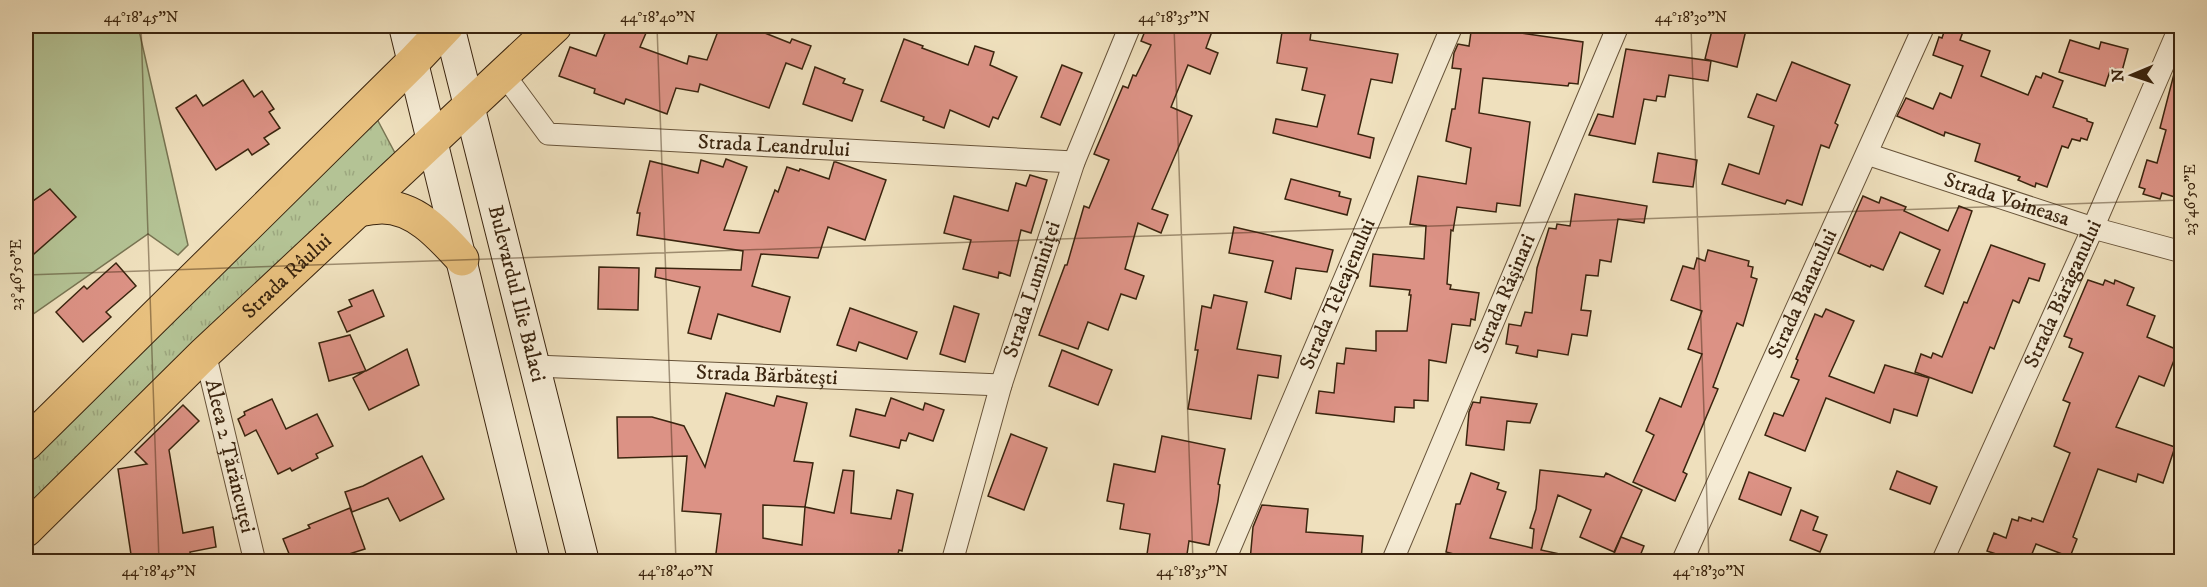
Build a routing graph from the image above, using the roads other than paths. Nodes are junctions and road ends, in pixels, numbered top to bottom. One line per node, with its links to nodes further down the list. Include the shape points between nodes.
1 (404, 26): 9 (main road)
2 (448, 26): 9 (main road); 11 (main road, Bulevardul Ilie Balaci)
3 (555, 26): 10 (main road, Strada Râului)
4 (1130, 26): 14 (street, Strada Luminiței)
5 (1452, 26): 28 (street, Strada Teleajenului)
6 (1618, 26): 29 (street, Strada Rășinari)
7 (1924, 26): 13 (street, Strada Banatului)
8 (2180, 26): 16 (street, Strada Bărăganului)
9 (413, 62): 12 (main road); 22 (main road)
10 (503, 73): 11 (main road, Strada Râului); 14 (street, Strada Leandrului, via 548,134)
11 (469, 105): 12 (main road, Strada Râului); 20 (main road, Bulevardul Ilie Balaci)
12 (433, 140): 15 (main road, Strada Râului); 18 (main road)
13 (1867, 154): 16 (street, Strada Voineasa); 30 (street, Strada Banatului)
14 (1074, 162): 21 (street, Strada Luminiței)
15 (358, 210): 18 (main road, via 398,208 415,215); 19 (main road, Strada Râului)
16 (2093, 228): 17 (street, Strada Voineasa); 31 (street, Strada Bărăganului)
17 (2181, 252)
18 (462, 259): 25 (main road)
19 (205, 353): 23 (main road, Strada Râului); 24 (street, Aleea 2 Țărăncuței)
20 (535, 366): 21 (street, Strada Bărbătești); 26 (main road, Bulevardul Ilie Balaci)
21 (1001, 385): 27 (street, Strada Luminiței)
22 (26, 444)
23 (26, 530)
24 (255, 561)
25 (535, 561)
26 (584, 561)
27 (952, 561)
28 (1224, 561)
29 (1392, 561)
30 (1682, 561)
31 (1942, 561)

